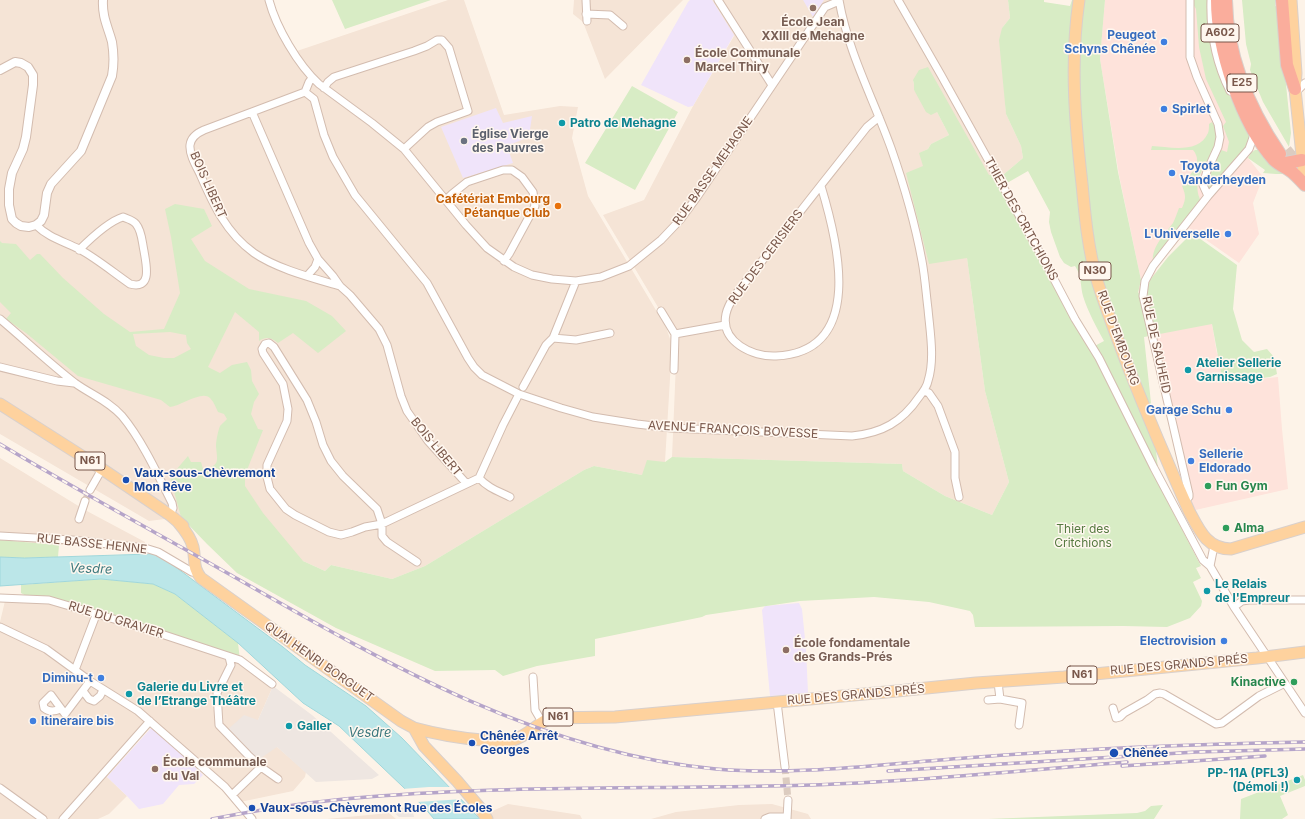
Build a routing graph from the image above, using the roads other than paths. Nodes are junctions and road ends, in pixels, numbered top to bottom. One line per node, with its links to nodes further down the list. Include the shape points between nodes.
1 (103, 0): 35 (street, via 104,18 114,53 112,76 81,151 51,184 44,215)
2 (269, 0): 16 (street, RUE BASSE MEHAGNE, via 286,40)
3 (586, 0): 14 (street, via 587,18 610,15)
4 (718, 0): 17 (street)
5 (898, 0): 70 (street, THIER DES CRITCHIONS, via 1098,358 1203,560)
6 (1079, 0): 61 (main road, RUE D'EMBOURG / N30, via 1074,95 1076,133 1094,266 1121,349)
7 (1190, 0): 33 (street, via 1190,57 1218,124 1220,137 1203,185)
8 (1211, 0): 21 (street, via 1217,56 1223,76)
9 (1217, 0): 21 (highway, A602, via 1223,54)
10 (1282, 0): 19 (highway, via 1287,65)
11 (1291, 0): 19 (main road)
12 (839, 1): 17 (street, RUE BASSE MEHAGNE, via 825,7); 23 (street, AVENUE FRANÇOIS BOVESSE, via 853,53)
13 (1232, 1): 29 (highway, E25, via 1240,52 1253,91 1271,127)
14 (623, 26)
15 (0, 70): 35 (street, via 8,64 21,63 28,67 33,76 26,137 12,173 8,206 16,223 29,227)
16 (312, 78): 18 (street, RUE BASSE MEHAGNE); 20 (street)
17 (772, 85): 40 (street, RUE BASSE MEHAGNE, via 697,197 661,240 629,266 601,277)
18 (324, 88): 27 (street, RUE BASSE MEHAGNE); 27 (street, via 334,78 442,40 449,48 468,111 428,127)
19 (1298, 88): 24 (main road)
20 (305, 92): 22 (street, BOIS LIBERT); 53 (street, AVENUE FRANÇOIS BOVESSE, via 314,99 333,157 355,195 427,283 474,367 482,376)
21 (1244, 110): 25 (highway, A602)
22 (252, 112): 37 (street, BOIS LIBERT); 39 (street, BOIS LIBERT, via 194,135 190,145 193,158 215,207 227,227 240,241 267,261)
23 (879, 117): 32 (street, RUE DES CERISIERS, via 867,127); 52 (street, AVENUE FRANÇOIS BOVESSE, via 907,196 922,262 931,354 928,382)
24 (1301, 120): 30 (main road)
25 (1255, 132): 26 (highway, A602); 28 (street, RUE DE SAUHEID)
26 (1264, 147): 28 (street); 29 (highway, A602)
27 (404, 149): 34 (street, RUE BASSE MEHAGNE)
28 (1250, 149): 33 (street, RUE DE SAUHEID)
29 (1281, 155): 30 (highway, via 1286,163); 31 (highway, A602)
30 (1302, 160): 31 (main road)
31 (1305, 185)
32 (821, 186): 44 (street, RUE DES CERISIERS, via 728,306); 44 (street, via 828,207 840,290 831,324 821,339 800,352 769,357 742,348 734,342)
33 (1208, 196): 61 (street, RUE DE SAUHEID, via 1153,266 1145,281 1143,296 1189,494)
34 (446, 200): 38 (street, RUE BASSE MEHAGNE, via 487,248); 38 (street, via 467,182 503,170 512,170 522,177 533,192 535,206)
35 (36, 225): 36 (street, via 44,233)
36 (79, 250): 36 (street, via 130,284 135,286 146,279 148,271 140,230 136,224 123,216 117,218)
37 (318, 259): 39 (street); 41 (street, BOIS LIBERT)
38 (504, 261): 40 (street, RUE BASSE MEHAGNE, via 532,275)
39 (307, 276): 41 (street, BOIS LIBERT)
40 (576, 281): 47 (street)
41 (340, 286): 57 (street, BOIS LIBERT, via 379,329 410,416 428,441)
42 (662, 311): 46 (street)
43 (0, 319): 50 (street)
44 (725, 325): 46 (street)
45 (610, 333): 47 (street, via 576,340)
46 (675, 334): 49 (street)
47 (553, 338): 51 (street, via 546,345)
48 (0, 367): 50 (street)
49 (674, 370)
50 (74, 383): 63 (street, via 121,414 154,467 172,503)
51 (523, 387)
52 (924, 390): 53 (street, AVENUE FRANÇOIS BOVESSE, via 906,414 891,425 871,433 852,436 671,428 637,424 593,417); 60 (street, via 938,406 955,452 955,478)
53 (519, 394): 56 (street, via 502,425)
54 (0, 404): 55 (main road, N61)
55 (102, 469): 58 (street); 63 (main road, N61)
56 (479, 478): 57 (street); 59 (street, via 484,484)
57 (466, 483): 65 (street)
58 (90, 490)
59 (510, 497)
60 (959, 497)
61 (1184, 500): 68 (main road, N30, via 1194,521)
62 (84, 501): 64 (street, RUE BASSE HENNE)
63 (174, 518): 71 (main road, N61, via 189,532 197,545)
64 (79, 519)
65 (382, 524): 65 (street, via 341,535 329,532 286,509 270,489 267,465 286,421 288,409 283,384 263,353 265,344 269,343 274,347 307,400 323,445 332,461 343,476 377,509); 69 (street, via 382,536 387,542)
66 (1305, 528): 68 (main road, via 1231,548)
67 (0, 536): 71 (street, RUE BASSE HENNE, via 144,548 158,552 192,572)
68 (1214, 546): 70 (street)
69 (417, 562)
70 (1210, 566): 74 (street)
71 (200, 572): 97 (main road, QUAI HENRI BORGUET / N61, via 209,584)
72 (0, 598): 75 (street, RUE DU GRAVIER, via 49,600)
73 (1305, 600): 74 (street, via 1249,600 1242,601)
74 (1234, 607): 79 (street)
75 (96, 615): 78 (street, RUE DU GRAVIER); 80 (street)
76 (1, 628): 80 (street, via 46,649)
77 (1305, 652): 79 (main road, RUE DES GRANDS PRÉS / N61)
78 (229, 657): 85 (street, RUE DU GRAVIER, via 240,660); 100 (street, via 231,665 217,694 219,725)
79 (1267, 657): 83 (main road, RUE DES GRANDS PRÉS / N61); 84 (street)
80 (75, 670): 82 (street)
81 (533, 677): 95 (street, via 535,710)
82 (90, 681): 86 (street); 87 (street)
83 (998, 682): 88 (street); 90 (main road, RUE DES GRANDS PRÉS / N61)
84 (1285, 682): 91 (street, via 1222,723 1216,724 1160,693 1120,717 1116,718); 93 (street)
85 (272, 684)
86 (103, 690): 87 (street, via 94,701); 94 (street)
87 (83, 691): 92 (street, via 65,714)
88 (1000, 699): 89 (street); 96 (street, via 1022,703)
89 (988, 700)
90 (777, 702): 95 (main road, RUE DES GRANDS PRÉS / N61, via 615,717 550,718); 101 (street)
91 (1113, 708)
92 (60, 709)
93 (1305, 713)
94 (150, 721): 104 (street); 108 (street)
95 (542, 722): 98 (main road, RUE DES GRANDS PRÉS / N61, via 526,734 513,740 502,741)
96 (1019, 725)
97 (414, 728): 98 (main road, RUE DES GRANDS PRÉS / N61); 99 (main road)
98 (430, 732): 99 (main road, via 425,738)
99 (424, 746): 110 (main road)
100 (261, 767): 102 (street); 104 (street)
101 (785, 767)
102 (278, 779)
103 (0, 788): 107 (street)
104 (232, 795): 109 (street)
105 (788, 800): 106 (street)
106 (787, 818): 111 (street)
107 (43, 819)
108 (63, 819)
109 (252, 819)
110 (487, 819)
111 (765, 819)

